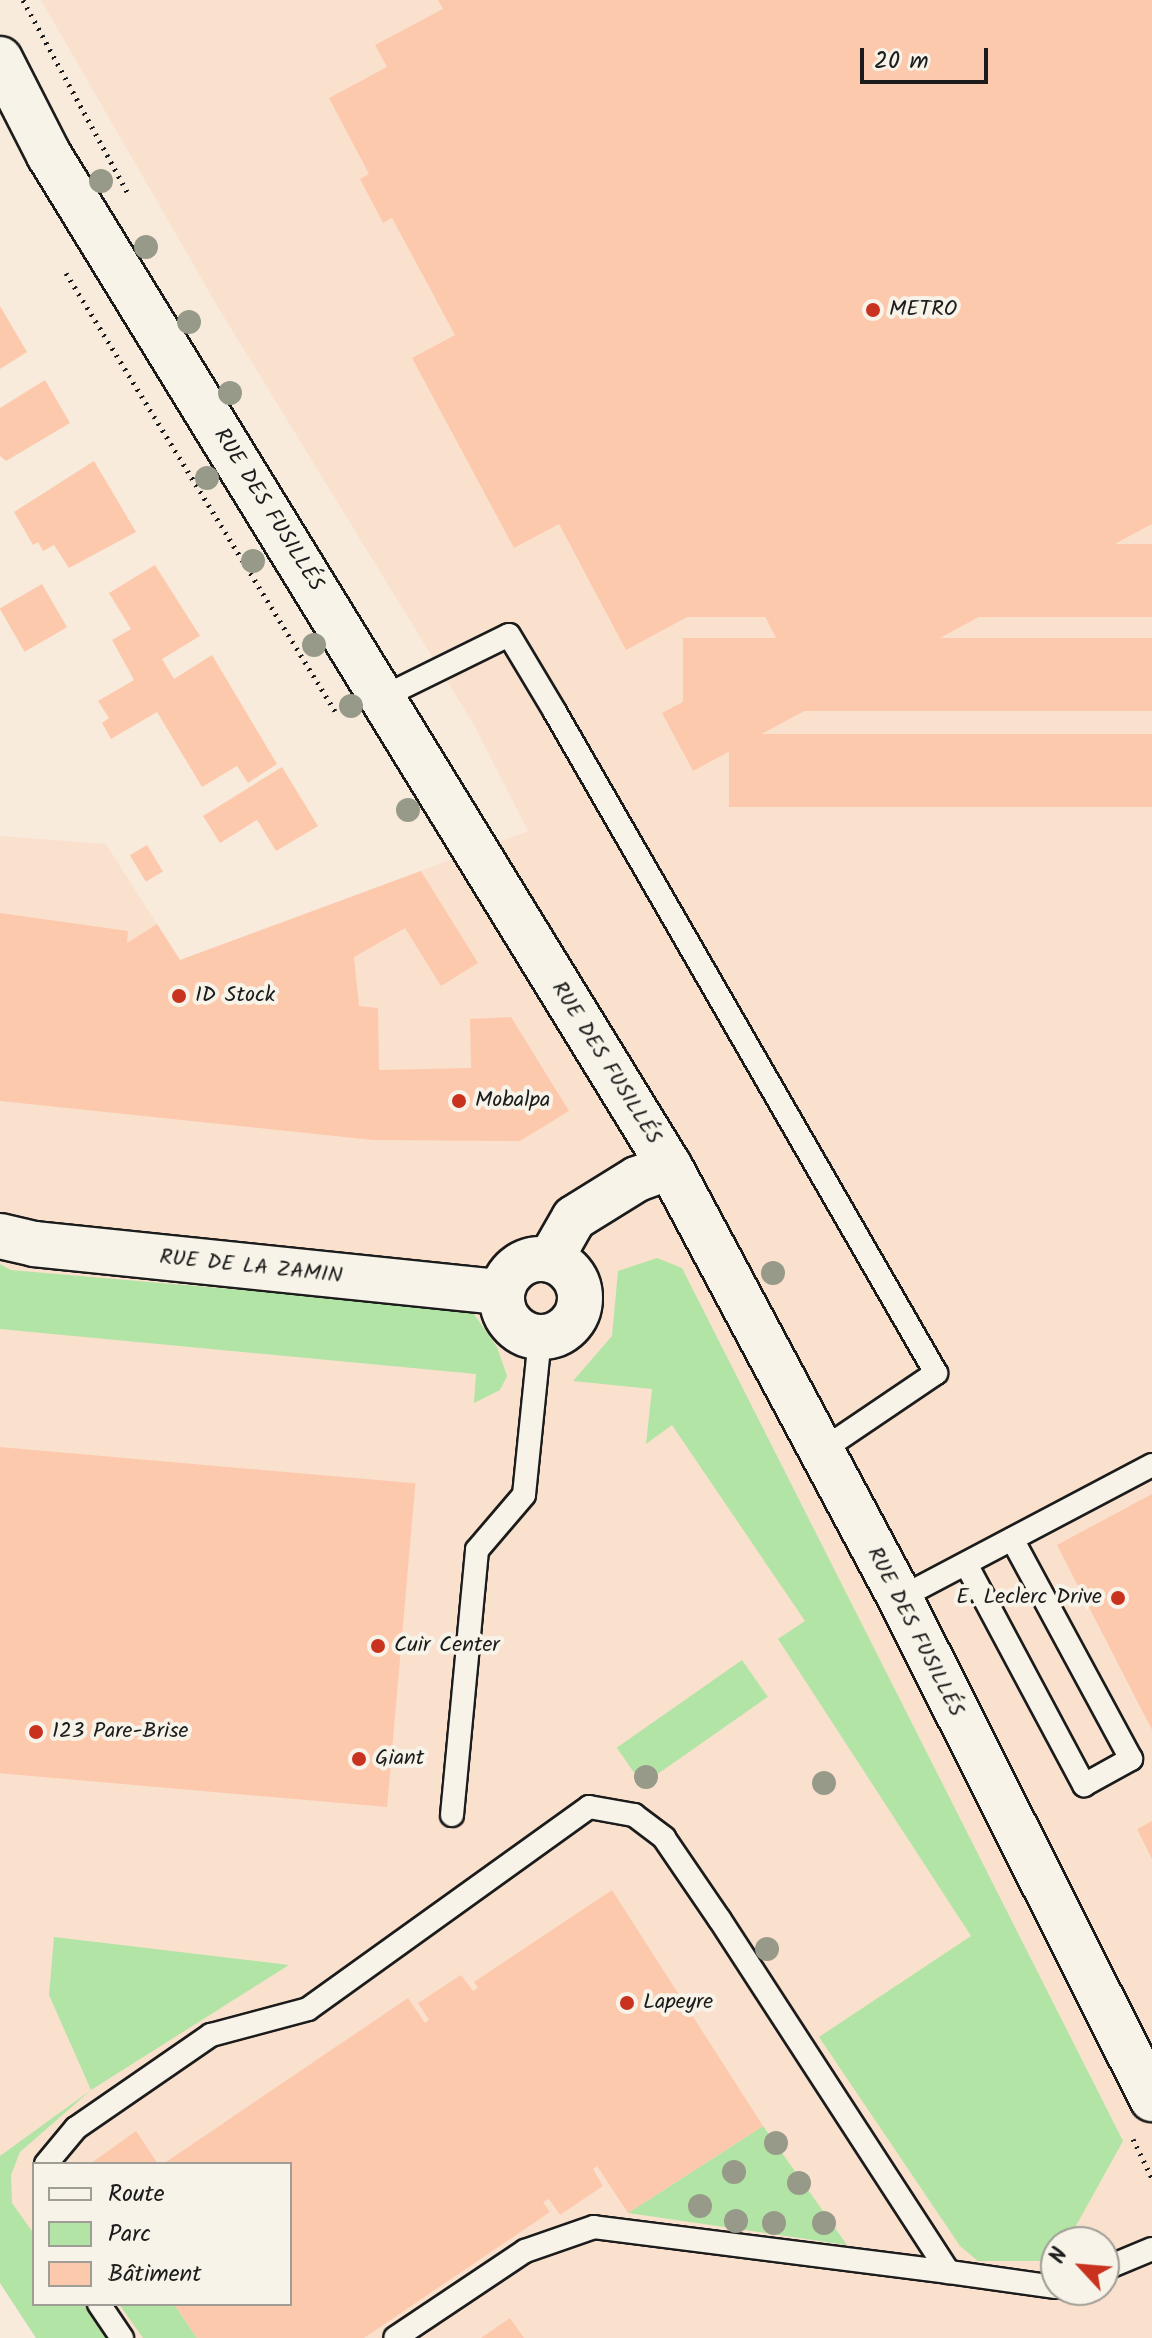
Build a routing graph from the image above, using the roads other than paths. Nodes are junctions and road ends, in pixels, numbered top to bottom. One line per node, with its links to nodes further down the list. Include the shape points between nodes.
1 (0, 59): 2 (main road, RUE DES FUSILLÉS, via 49,155)
2 (383, 697): 3 (main road, RUE DES FUSILLÉS); 8 (lane, via 509,635 555,712 936,1373)
3 (670, 1167): 5 (main road, via 637,1179 574,1218); 8 (main road, RUE DES FUSILLÉS)
4 (0, 1236): 6 (main road, RUE DE LA ZAMIN)
5 (550, 1260): 6 (main road, via 515,1268); 7 (main road, via 572,1273 578,1284 578,1310 564,1330)
6 (502, 1292): 7 (main road, via 507,1318 516,1328)
7 (540, 1337): 13 (lane, via 524,1495 477,1550)
8 (821, 1451): 12 (main road, RUE DES FUSILLÉS)
9 (1152, 1465): 10 (lane)
10 (1012, 1539): 11 (lane); 11 (lane, via 1131,1759 1084,1785)
11 (966, 1564): 12 (lane)
12 (900, 1598): 14 (main road, RUE DES FUSILLÉS)
13 (452, 1815)
14 (1152, 2099)
15 (48, 2162): 18 (lane, via 76,2128 211,2035 308,2009 589,1807 634,1815 664,1838)
16 (1152, 2249): 17 (lane)
17 (1120, 2262)
18 (949, 2272): 19 (lane); 22 (lane, via 594,2227 525,2251)
19 (1040, 2285)
20 (100, 2306): 21 (lane)
21 (122, 2338)
22 (395, 2338)

